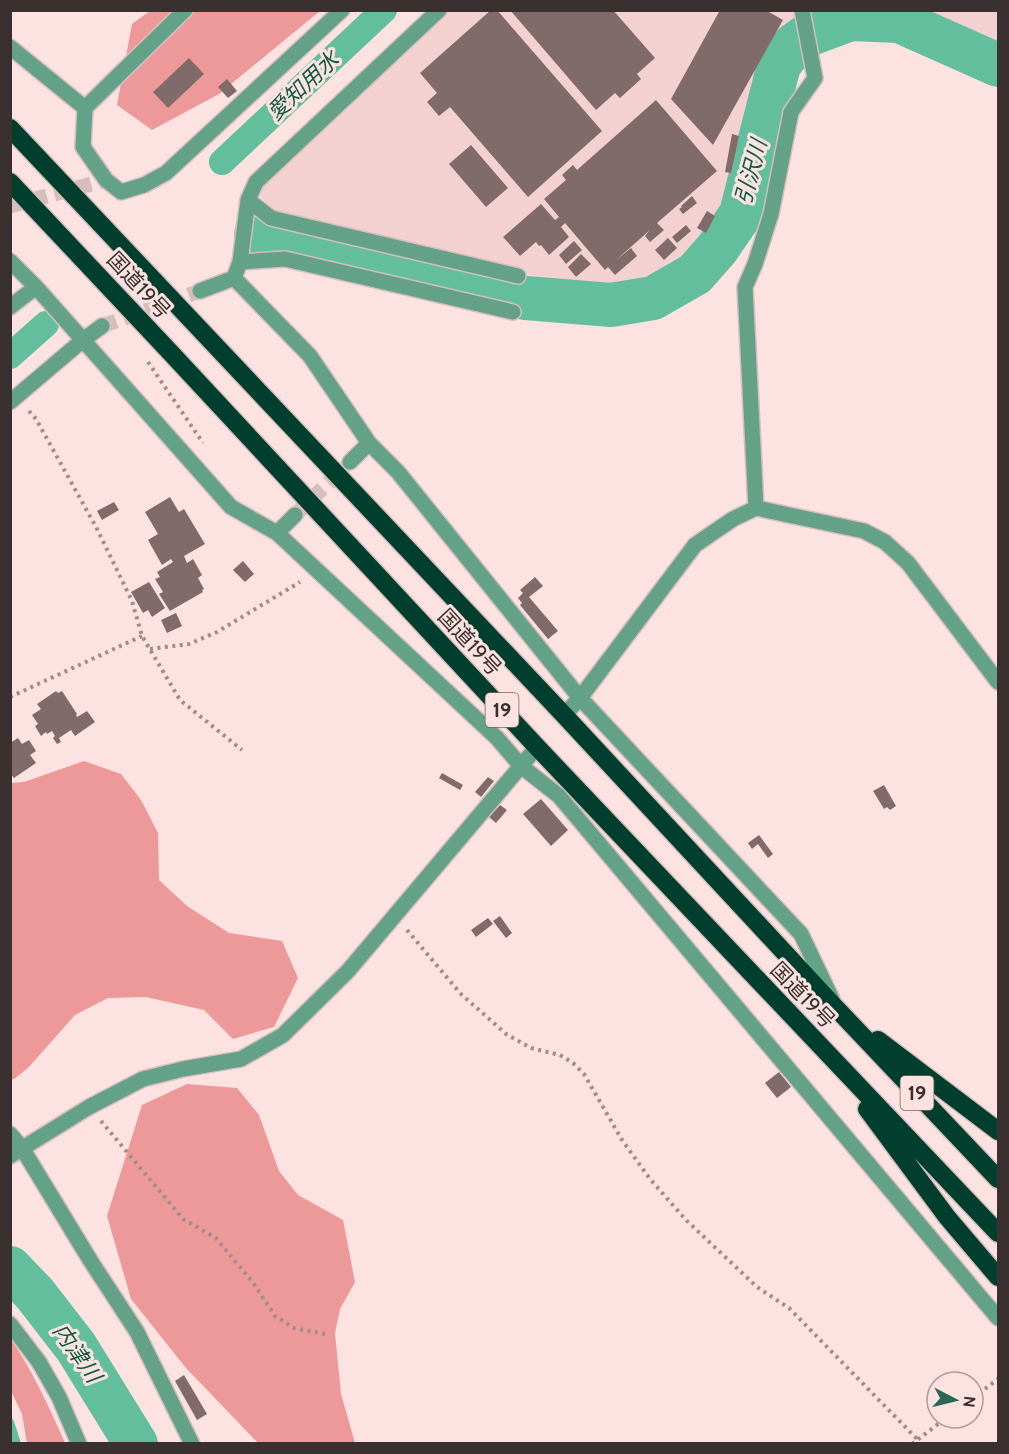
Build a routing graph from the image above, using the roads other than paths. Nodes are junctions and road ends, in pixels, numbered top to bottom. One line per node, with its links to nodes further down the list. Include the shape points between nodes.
1 (185, 10): 6 (street)
2 (342, 10): 6 (street, via 166,173 144,185 121,192 106,180 83,147)
3 (439, 10): 9 (street, via 256,182)
4 (802, 14): 23 (street, via 815,78 791,112 771,214 745,287)
5 (10, 47): 6 (street)
6 (85, 108)
7 (10, 128): 28 (highway, 国道19号 / 19)
8 (10, 182): 29 (highway, 国道19号 / 19)
9 (248, 200): 11 (street); 12 (street, via 271,218)
10 (10, 261): 14 (street)
11 (240, 262): 13 (street); 17 (street, via 285,259)
12 (518, 276)
13 (234, 278): 15 (street); 21 (street, via 310,356)
14 (36, 287): 16 (street); 19 (street)
15 (200, 291)
16 (10, 307)
17 (513, 312)
18 (102, 326): 19 (street)
19 (83, 340): 20 (street); 25 (street, via 231,507)
20 (13, 400)
21 (369, 443): 22 (street); 27 (street, via 398,472)
22 (350, 462)
23 (756, 508): 26 (street, via 864,531 885,542 908,563); 27 (street, via 695,545)
24 (295, 515): 25 (street)
25 (277, 533): 30 (street, via 497,738)
26 (999, 682)
27 (580, 698): 28 (street); 31 (street, via 801,934)
28 (564, 715): 31 (highway, 国道19号 / 19)
29 (537, 747): 30 (street); 32 (highway, 国道19号 / 19)
30 (521, 766): 35 (street, via 348,971 283,1035 241,1059 143,1079); 39 (street, via 559,796)
31 (836, 1008): 33 (highway); 36 (highway, 国道19号 / 19)
32 (817, 1043): 37 (highway, 国道19号 / 19); 38 (highway, via 947,1216)
33 (999, 1131)
34 (10, 1134): 35 (street)
35 (16, 1152): 42 (street, via 137,1332)
36 (999, 1179)
37 (999, 1233)
38 (999, 1277)
39 (999, 1318)
40 (10, 1324): 41 (street, via 44,1371)
41 (79, 1443)
42 (192, 1443)

